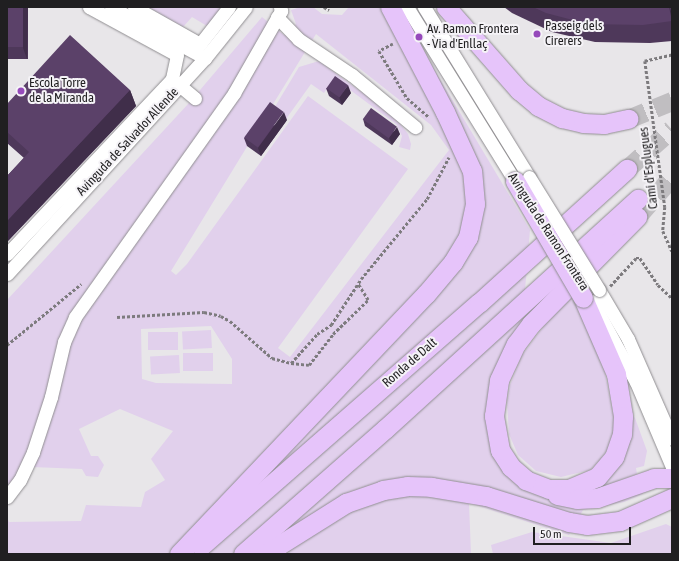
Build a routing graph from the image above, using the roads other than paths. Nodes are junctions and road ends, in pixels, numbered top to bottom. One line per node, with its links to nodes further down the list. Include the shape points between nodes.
1 (89, 7): 12 (street, via 177,55)
2 (111, 7): 11 (street)
3 (134, 7): 4 (street, via 200,44)
4 (229, 7)
5 (246, 7): 11 (street, Avinguda de Salvador Allende)
6 (390, 7): 29 (highway, via 456,133 472,171 475,204 468,237 453,262 426,294)
7 (407, 7): 17 (street, Avinguda de Ramon Frontera)
8 (424, 7): 17 (street, Avinguda de Ramon Frontera)
9 (446, 7): 14 (highway, via 519,90 538,106 558,116 583,123 604,124)
10 (279, 12): 15 (street, via 298,39 352,75); 25 (street, via 234,93 75,317 64,342 43,425 27,466)
11 (205, 58): 12 (street, Avinguda de Salvador Allende)
12 (176, 82): 13 (street); 18 (street); 19 (street, Avinguda de Salvador Allende)
13 (195, 98)
14 (628, 119)
15 (415, 127)
16 (627, 169): 30 (highway, Ronda de Dalt, via 479,303)
17 (522, 179): 20 (highway, bridge)
18 (7, 254)
19 (7, 274)
20 (594, 292): 21 (street, Avinguda de Ramon Frontera, via 628,339); 22 (street, Avinguda de Ramon Frontera); 24 (highway, via 597,325 616,374 623,416 620,442 609,464 589,482 556,490)
21 (672, 439)
22 (672, 467)
23 (672, 478): 24 (highway, via 654,478 611,495 577,499 554,494)
24 (526, 480): 31 (highway, via 505,459 496,434 495,398 507,361 516,344 542,313 638,208)
25 (7, 497)
26 (672, 498): 27 (highway)
27 (653, 508): 28 (highway); 32 (highway, via 620,521 587,525 569,522 486,496 431,487 407,486 383,490 346,503)
28 (672, 515)
29 (179, 554)
30 (192, 554)
31 (243, 554)
32 (265, 554)

